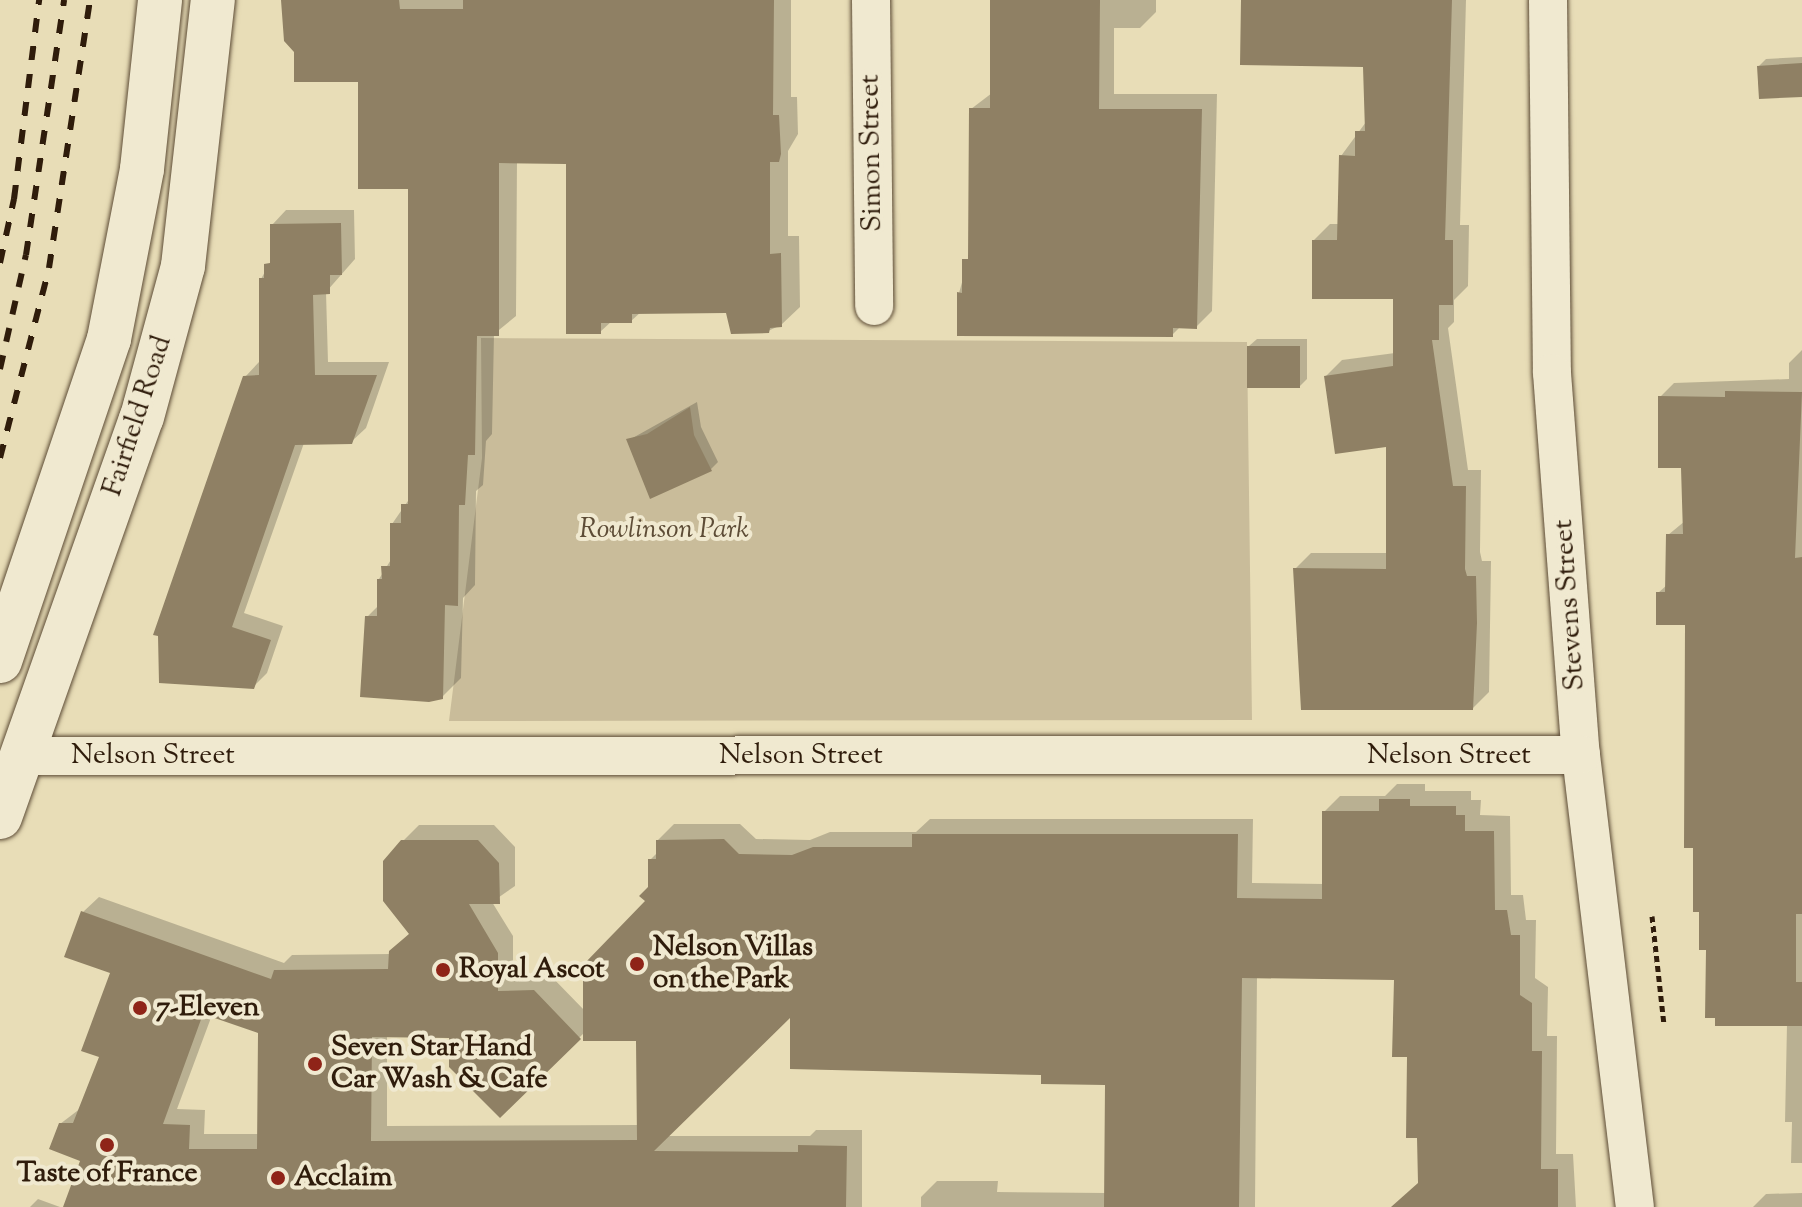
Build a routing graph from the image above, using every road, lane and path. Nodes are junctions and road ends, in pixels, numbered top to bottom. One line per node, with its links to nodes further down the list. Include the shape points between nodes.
1 (160, 0): 6 (main road, Fairfield Road, via 142,169 109,339)
2 (213, 0): 8 (main road, Fairfield Road, via 183,266 142,417)
3 (871, 0): 5 (street, Simon Street)
4 (1548, 0): 7 (street, Stevens Street, via 1552,373)
5 (874, 306)
6 (0, 661)
7 (1581, 755): 8 (street, Nelson Street); 12 (street, Stevens Street)
8 (21, 756): 9 (main road, Fairfield Road)
9 (0, 817)
10 (1652, 916): 11 (path)
11 (1664, 1024)
12 (1635, 1207)

